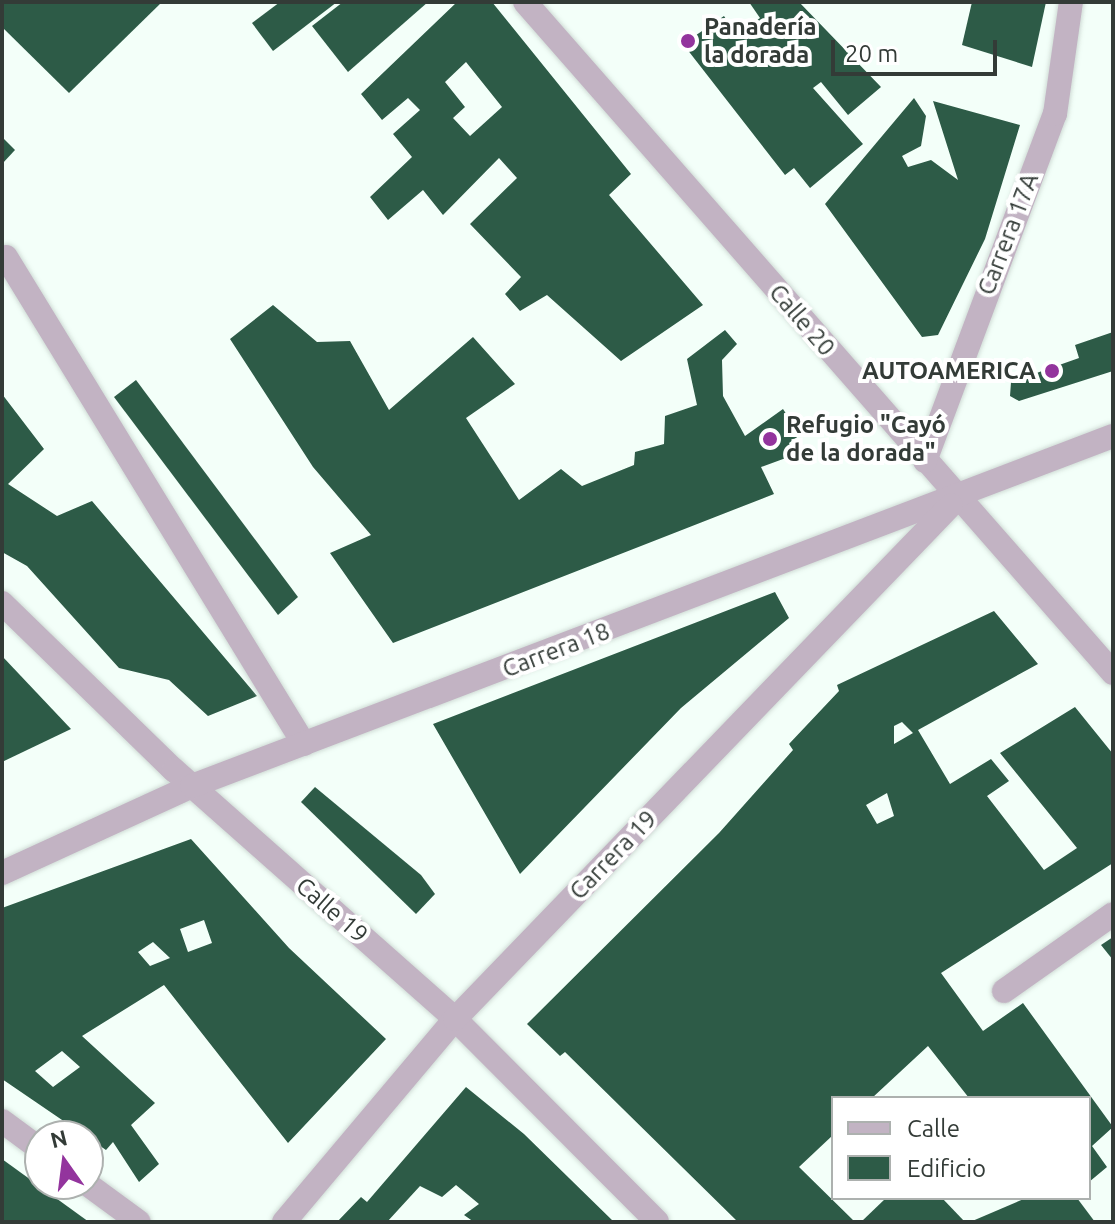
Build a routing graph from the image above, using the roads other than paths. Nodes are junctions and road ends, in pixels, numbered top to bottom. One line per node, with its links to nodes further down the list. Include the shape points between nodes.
1 (525, 2): 5 (street, Calle 20)
2 (1071, 2): 5 (street, Carrera 17A, via 1055,114)
3 (6, 257): 9 (street)
4 (1113, 436): 6 (street, Carrera 18)
5 (925, 461): 6 (street, Calle 20)
6 (955, 501): 8 (street, Calle 20); 9 (street, Carrera 18); 14 (street, Carrera 19)
7 (2, 603): 10 (street, Calle 19)
8 (1113, 673)
9 (304, 744): 10 (street, Carrera 18)
10 (192, 786): 11 (street, Carrera 18); 14 (street, Calle 19)
11 (2, 873)
12 (1113, 914): 13 (street)
13 (1004, 991)
14 (455, 1019): 19 (street, Carrera 19); 20 (street, Calle 19)
15 (2, 1121): 16 (street)
16 (24, 1137)
17 (104, 1196): 18 (street)
18 (139, 1222)
19 (284, 1222)
20 (657, 1222)

